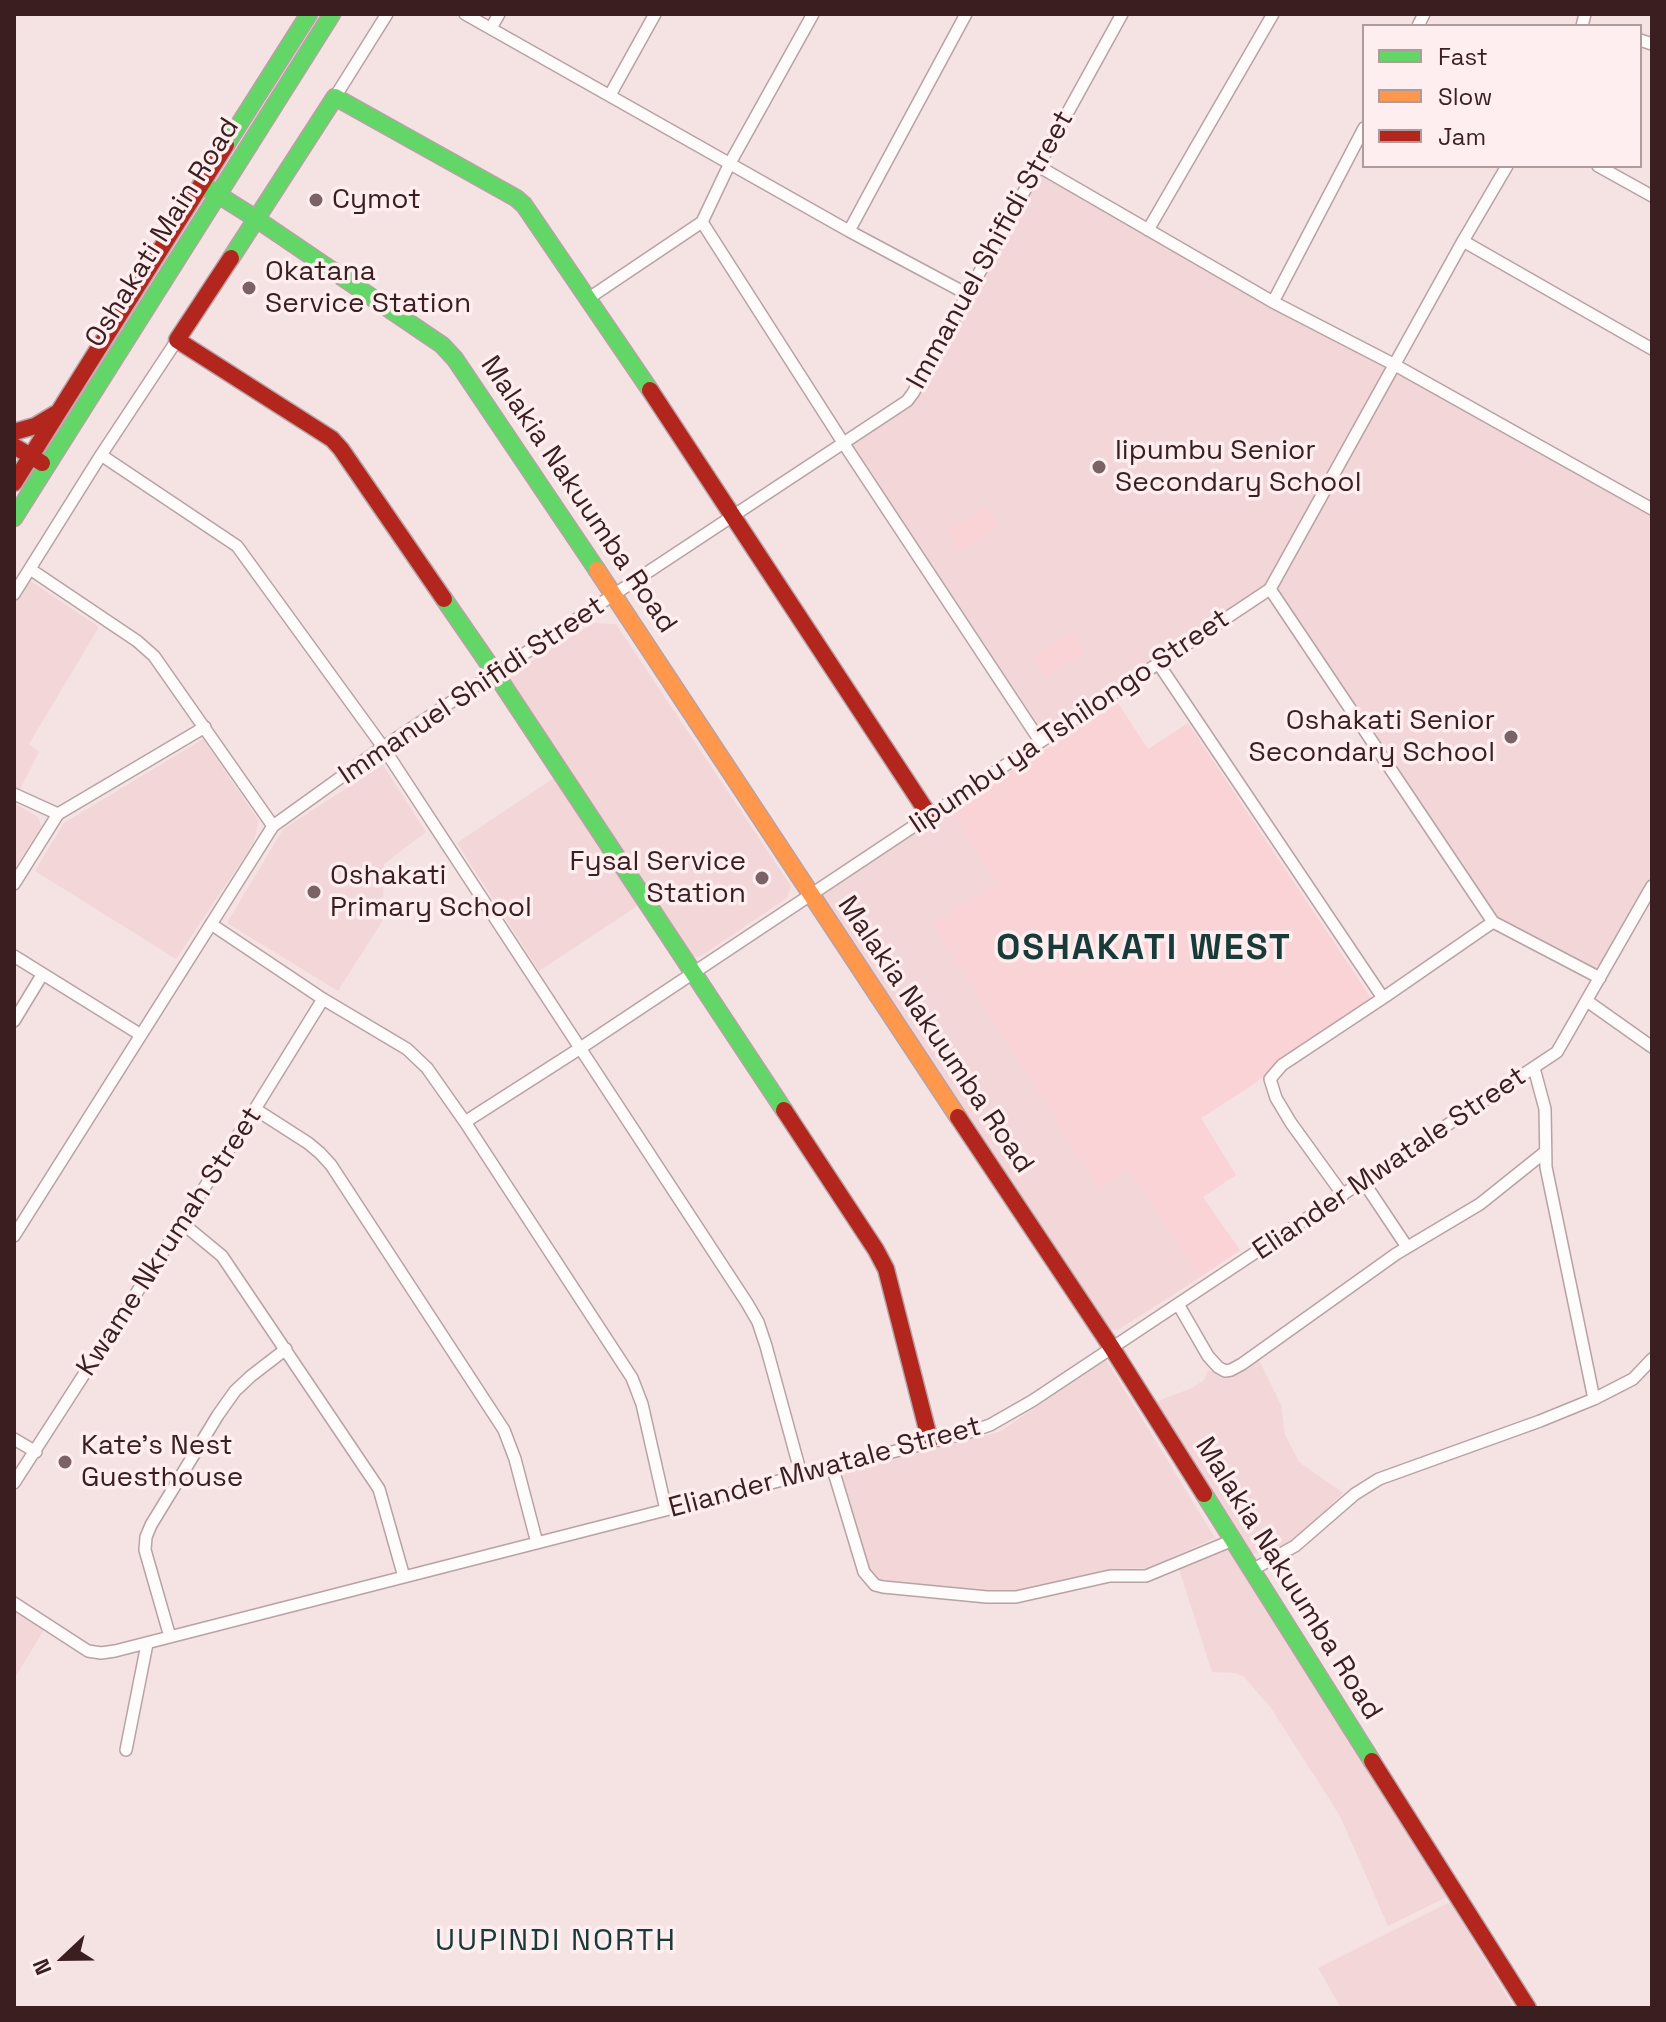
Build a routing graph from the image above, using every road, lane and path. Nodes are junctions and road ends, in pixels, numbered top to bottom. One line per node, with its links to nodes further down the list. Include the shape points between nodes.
1 (309, 14): 19 (main road, Oshakati Main Road)
2 (332, 14): 20 (main road, Oshakati Main Road)
3 (387, 14): 13 (street)
4 (465, 14): 11 (street)
5 (499, 14): 11 (street)
6 (655, 14): 12 (street)
7 (813, 14): 15 (street)
8 (966, 14): 25 (street)
9 (1122, 14): 16 (street, Immanuel Shifidi Street)
10 (1273, 14): 24 (street)
11 (491, 28): 12 (street)
12 (610, 95): 15 (street)
13 (335, 97): 22 (main road); 28 (main road, via 516,198)
14 (1362, 132): 29 (street)
15 (730, 163): 23 (street); 25 (street)
16 (1038, 166): 24 (street); 27 (street, Immanuel Shifidi Street)
17 (1506, 168): 26 (street, Iipumbu ya Tshilongo Street)
18 (1602, 168): 21 (street)
19 (201, 184): 20 (main road, Malakia Nakuumba Road); 33 (main road, Oshakati Main Road)
20 (217, 195): 22 (main road, Malakia Nakuumba Road); 39 (main road, Oshakati Main Road)
21 (1652, 196)
22 (255, 218): 30 (main road); 46 (main road, Malakia Nakuumba Road, via 450,351)
23 (702, 222): 28 (street); 35 (street)
24 (1148, 230): 29 (street)
25 (849, 231): 27 (street)
26 (1463, 241): 31 (street); 32 (street, Iipumbu ya Tshilongo Street)
27 (967, 294): 35 (street, Immanuel Shifidi Street, via 907,401)
28 (589, 298): 41 (main road)
29 (1273, 302): 32 (street)
30 (177, 340): 37 (street); 48 (main road, via 332,439)
31 (1652, 349)
32 (1395, 365): 40 (street); 44 (street, Iipumbu ya Tshilongo Street)
33 (60, 411): 34 (main road); 38 (main road, Oshakati Main Road)
34 (14, 432)
35 (844, 444): 41 (street, Immanuel Shifidi Street); 50 (street)
36 (14, 446): 38 (main road)
37 (101, 455): 43 (street); 51 (street, via 237,546)
38 (21, 468): 39 (main road)
39 (44, 473): 42 (main road, Oshakati Main Road)
40 (1652, 509)
41 (734, 516): 46 (street, Immanuel Shifidi Street); 54 (main road)
42 (14, 518)
43 (30, 569): 45 (street); 49 (street, via 146,648)
44 (1270, 589): 47 (street, Iipumbu ya Tshilongo Street); 59 (street)
45 (14, 594)
46 (614, 596): 48 (street, Immanuel Shifidi Street); 58 (main road, Malakia Nakuumba Road)
47 (1158, 663): 50 (street, Iipumbu ya Tshilongo Street); 65 (street)
48 (495, 673): 51 (street, Immanuel Shifidi Street); 62 (main road)
49 (205, 727): 53 (street); 55 (street)
50 (1040, 741): 54 (street, Iipumbu ya Tshilongo Street)
51 (383, 747): 55 (street, Immanuel Shifidi Street); 71 (street)
52 (14, 794): 53 (street)
53 (58, 814): 56 (street)
54 (929, 815): 58 (street, Iipumbu ya Tshilongo Street)
55 (273, 826): 60 (street, Immanuel Shifidi Street)
56 (14, 884)
57 (1652, 886): 64 (street, Eliander Mwatale Street)
58 (810, 894): 62 (street, Iipumbu ya Tshilongo Street); 82 (main road, Malakia Nakuumba Road)
59 (1493, 922): 64 (street); 65 (street)
60 (211, 924): 66 (street); 69 (street, Immanuel Shifidi Street)
61 (14, 956): 63 (street)
62 (693, 973): 71 (street, Iipumbu ya Tshilongo Street); 87 (main road, via 886,1269)
63 (42, 975): 68 (street); 69 (street)
64 (1600, 978): 67 (street, Eliander Mwatale Street)
65 (1383, 998): 77 (street, via 1282,1065 1270,1079 1291,1123)
66 (323, 999): 73 (street, Kwame Nkrumah Street); 74 (street, via 407,1049)
67 (1587, 1001): 70 (street); 72 (street, Eliander Mwatale Street, via 1557,1052)
68 (14, 1021)
69 (141, 1035): 79 (street, Immanuel Shifidi Street)
70 (1652, 1047)
71 (579, 1049): 74 (street, Iipumbu ya Tshilongo Street); 90 (street, via 758,1322)
72 (1534, 1068): 75 (street, via 1545,1109); 76 (street, Eliander Mwatale Street)
73 (255, 1109): 78 (street, Kwame Nkrumah Street); 94 (street, via 308,1143 331,1165 504,1430)
74 (465, 1122): 92 (street, via 632,1378)
75 (1545, 1152): 80 (street, via 1480,1204); 85 (street)
76 (1363, 1181): 77 (street, Eliander Mwatale Street); 80 (street)
77 (1343, 1195): 81 (street, Eliander Mwatale Street)
78 (182, 1223): 83 (street, via 222,1256); 88 (street, Kwame Nkrumah Street)
79 (14, 1236)
80 (1407, 1247): 81 (street, via 1231,1370 1218,1367 1208,1356)
81 (1178, 1304): 82 (street, Eliander Mwatale Street)
82 (1112, 1348): 87 (street, Eliander Mwatale Street, via 998,1420); 93 (main road, Malakia Nakuumba Road)
83 (286, 1349): 96 (street, via 379,1489); 98 (street, via 235,1391 146,1537 145,1550)
84 (1652, 1359): 85 (street, via 1633,1379)
85 (1594, 1399): 95 (street, via 1379,1479 1295,1546)
86 (14, 1439): 88 (street)
87 (930, 1441): 89 (street, Eliander Mwatale Street)
88 (36, 1452): 91 (street, Kwame Nkrumah Street)
89 (832, 1466): 90 (street, Eliander Mwatale Street); 93 (street, via 864,1572 883,1587 1016,1597 1110,1576 1146,1576)
90 (801, 1474): 92 (street, Eliander Mwatale Street)
91 (14, 1483)
92 (666, 1510): 94 (street, Eliander Mwatale Street)
93 (1233, 1540): 95 (main road, Malakia Nakuumba Road)
94 (537, 1543): 96 (street, Eliander Mwatale Street)
95 (1252, 1570): 101 (main road, Malakia Nakuumba Road)
96 (404, 1577): 98 (street, Eliander Mwatale Street)
97 (14, 1603): 99 (street, Eliander Mwatale Street, via 88,1651)
98 (170, 1637): 99 (street, Eliander Mwatale Street)
99 (147, 1644): 100 (street)
100 (126, 1750)
101 (1528, 2008)

